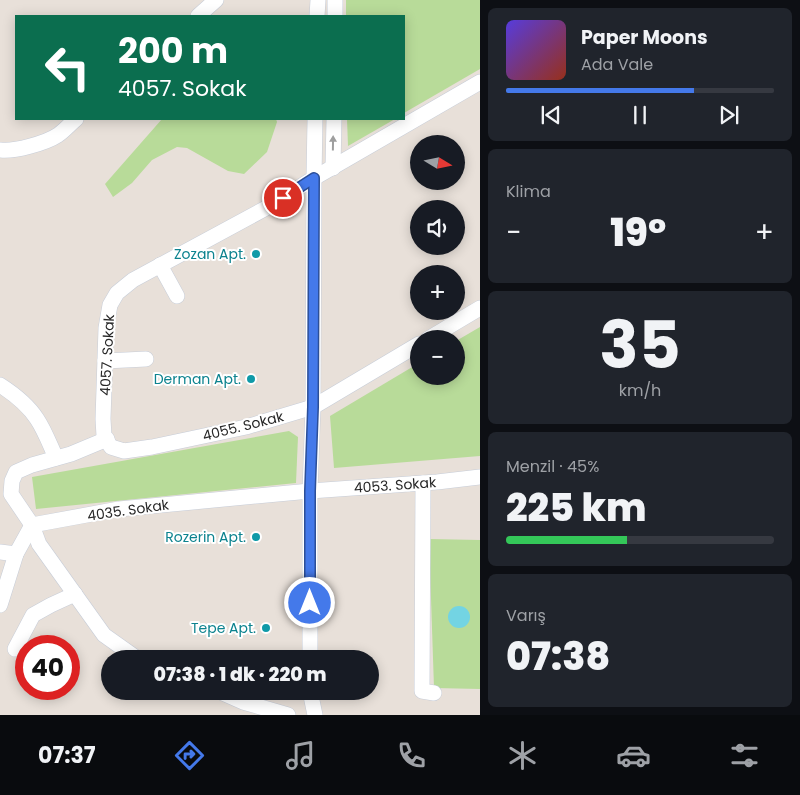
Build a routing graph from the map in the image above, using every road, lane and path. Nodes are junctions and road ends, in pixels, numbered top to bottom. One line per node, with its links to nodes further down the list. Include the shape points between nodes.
1 (216, 0): 4 (street)
2 (318, 0): 5 (street)
3 (335, 0): 6 (street)
4 (199, 15)
5 (317, 15)
6 (335, 15)
7 (480, 82): 12 (street, 4057. Sokak)
8 (75, 120): 11 (street, via 57,136 33,146)
9 (315, 120): 13 (street)
10 (334, 120): 12 (street, one-way to 10)
11 (0, 150)
12 (333, 168): 13 (street, 4057. Sokak)
13 (314, 178): 14 (street, 4057. Sokak, via 268,207); 22 (street)
14 (160, 265): 15 (street); 20 (street, 4057. Sokak, via 133,280 117,293 110,305)
15 (177, 296)
16 (480, 308): 17 (street)
17 (443, 330)
18 (410, 349): 22 (street, 4055. Sokak)
19 (146, 359): 20 (street)
20 (105, 361): 23 (street, 4057. Sokak, via 104,436)
21 (0, 385): 24 (street, via 16,396 37,419)
22 (313, 407): 23 (street, 4055. Sokak, via 246,427 152,447 124,451 111,446); 27 (street)
23 (107, 440): 24 (street)
24 (56, 458): 28 (street, via 16,472 12,482 10,494)
25 (480, 477): 26 (street, 4053. Sokak)
26 (423, 483): 27 (street, 4053. Sokak); 36 (street, via 422,692)
27 (310, 491): 28 (street, 4035. Sokak, via 119,509); 35 (street)
28 (32, 525): 30 (street); 31 (street, via 39,544)
29 (0, 552): 30 (street)
30 (16, 554): 32 (street)
31 (75, 594): 33 (street, via 33,615); 34 (street, via 104,635)
32 (0, 605)
33 (22, 635)
34 (126, 650)
35 (310, 650)
36 (434, 693)
37 (239, 700): 39 (street)
38 (312, 700): 40 (street)
39 (288, 715)
40 (315, 715)

